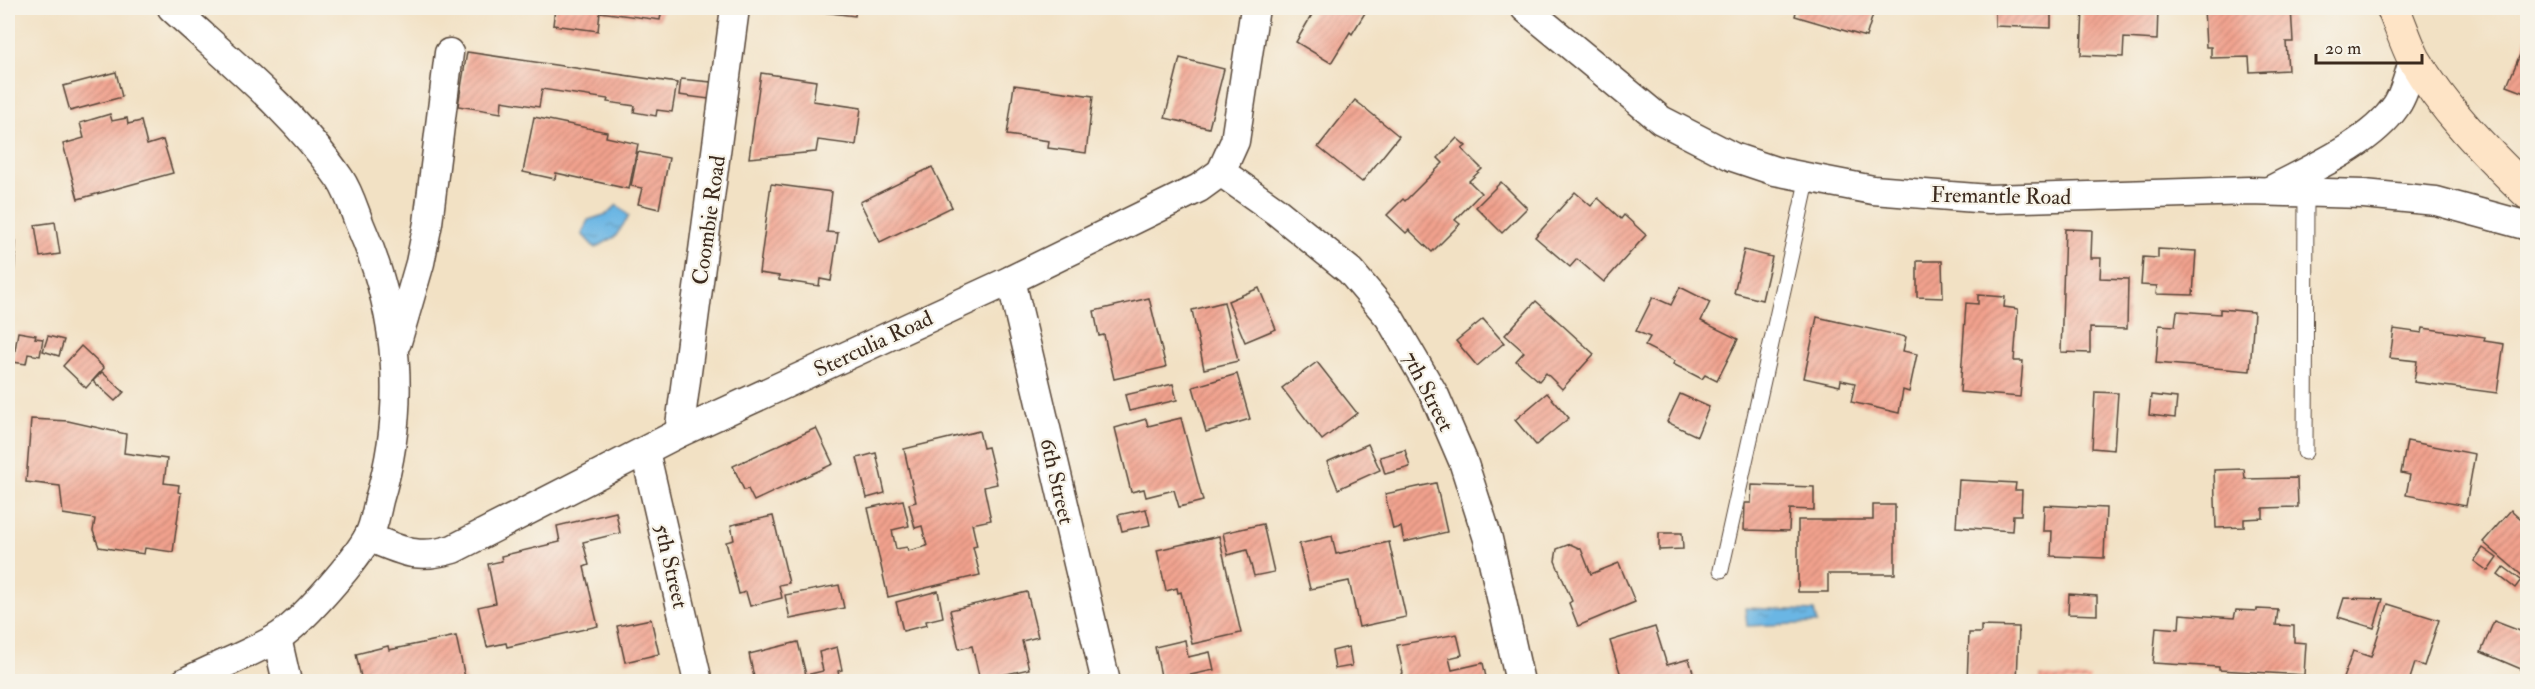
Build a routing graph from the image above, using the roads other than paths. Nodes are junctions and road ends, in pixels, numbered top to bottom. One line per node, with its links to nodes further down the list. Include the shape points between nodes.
1 (172, 8): 15 (street, via 308,137 342,181 369,245)
2 (735, 8): 16 (street, Coombie Road)
3 (1255, 8): 8 (street, via 1234,141)
4 (1525, 8): 9 (street, Fremantle Road, via 1661,120 1733,158)
5 (2393, 8): 7 (street)
6 (449, 53): 15 (street, via 428,224)
7 (2414, 58): 10 (street, via 2397,105 2373,131); 12 (street, via 2468,130)
8 (1221, 172): 14 (street, Sterculia Road, via 1199,188); 26 (street, 7th Street, via 1350,271 1389,317 1435,396 1463,461 1488,539)
9 (1808, 177): 10 (street, Fremantle Road, via 1873,190 1989,199); 20 (lane)
10 (2268, 192): 11 (street, Fremantle Road)
11 (2306, 193): 13 (street, Fremantle Road, via 2436,201); 18 (lane)
12 (2528, 193)
13 (2528, 226)
14 (1011, 280): 16 (street, Sterculia Road); 25 (street, 6th Street)
15 (395, 349): 19 (street, via 396,408 389,469)
16 (679, 433): 17 (street, Sterculia Road)
17 (645, 451): 19 (street, Sterculia Road, via 453,549 431,555 408,553); 24 (street, 5th Street)
18 (2306, 452)
19 (368, 537): 21 (street, via 336,580)
20 (1721, 570)
21 (277, 638): 22 (street); 23 (street)
22 (185, 681)
23 (287, 681)
24 (698, 681)
25 (1106, 681)
26 (1520, 681)

